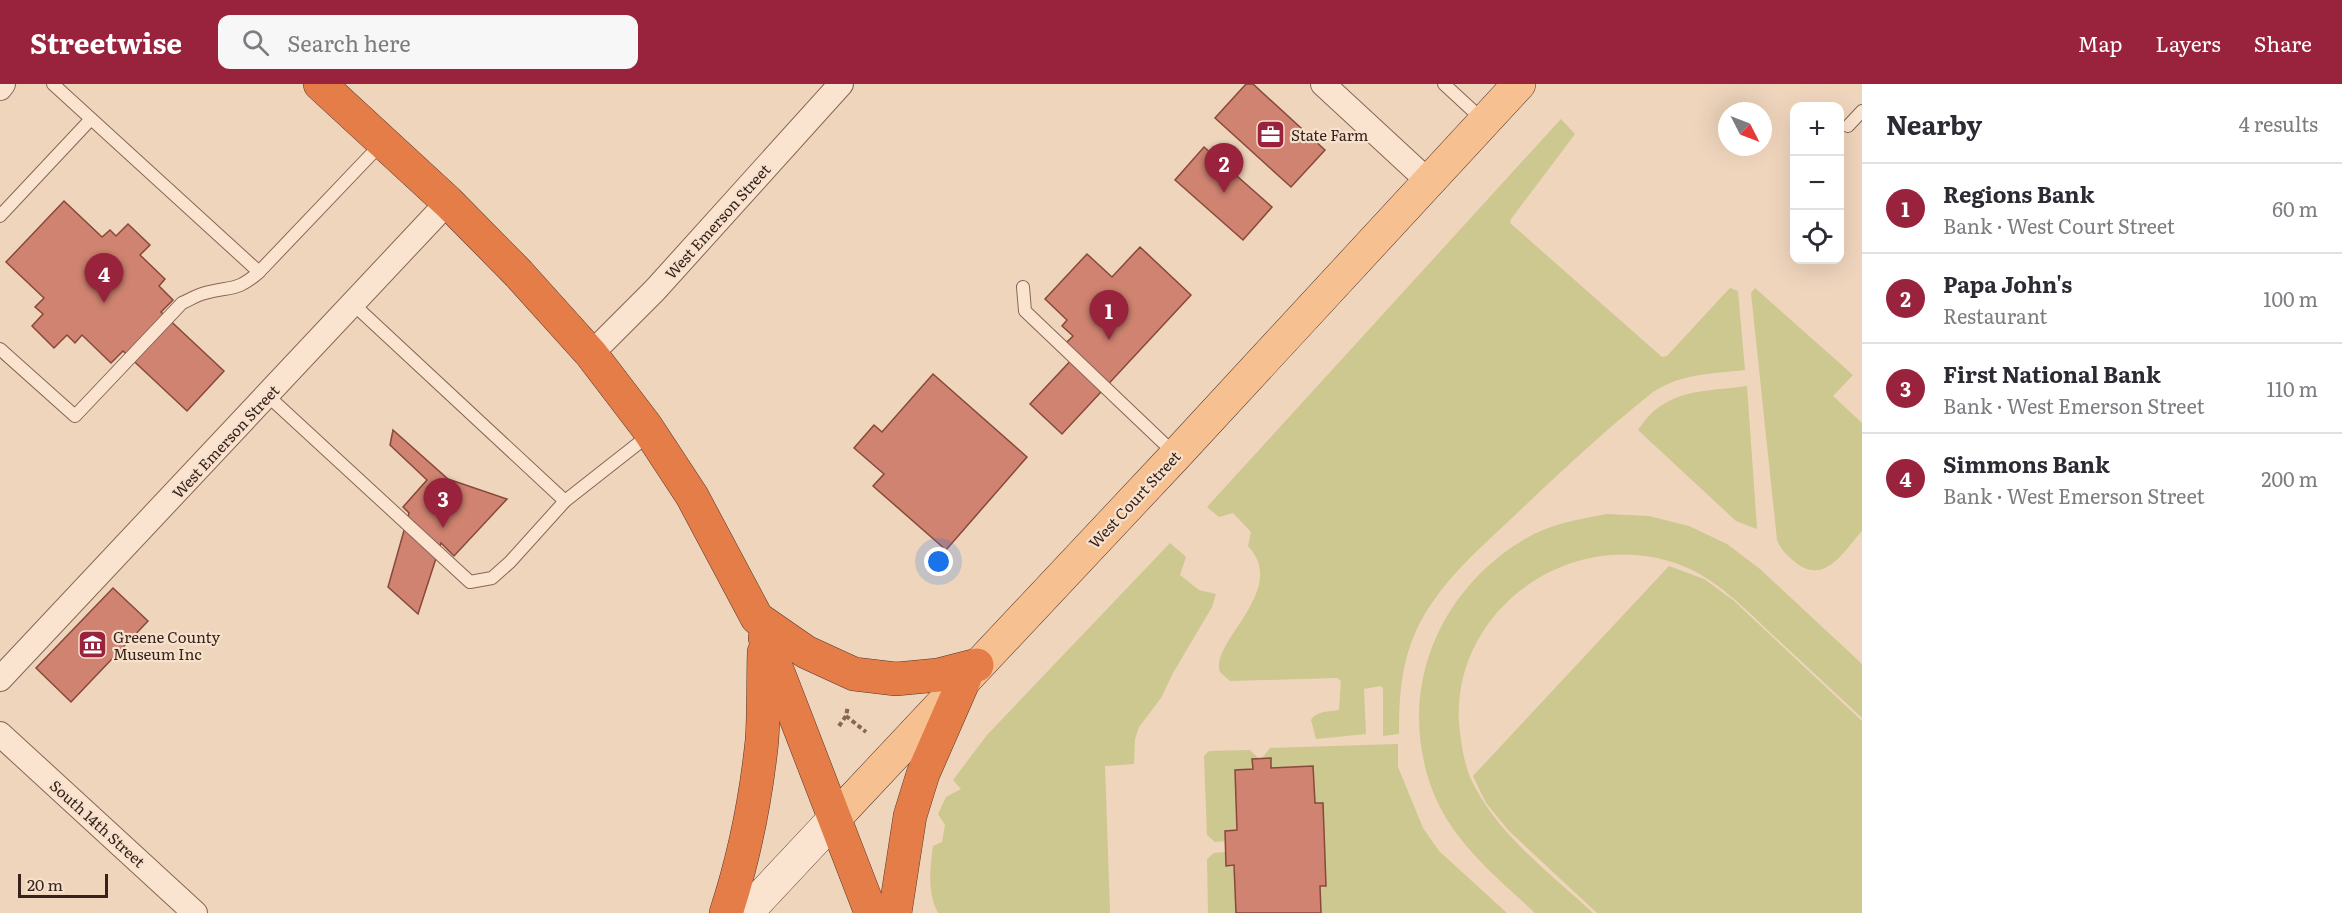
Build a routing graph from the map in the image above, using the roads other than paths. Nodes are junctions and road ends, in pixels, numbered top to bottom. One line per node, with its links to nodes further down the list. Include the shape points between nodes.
1 (3, 84): 8 (street)
2 (53, 84): 10 (lane)
3 (320, 84): 13 (highway)
4 (841, 84): 21 (street, West Emerson Street, via 655,290)
5 (1323, 84): 14 (street)
6 (1444, 84): 11 (lane)
7 (1519, 84): 11 (main road, West Court Street)
8 (0, 88)
9 (1862, 111): 12 (lane)
10 (91, 119): 16 (lane); 17 (lane)
11 (1484, 121): 14 (main road, West Court Street)
12 (1848, 126)
13 (383, 142): 15 (highway); 17 (lane)
14 (1429, 182): 24 (main road, West Court Street)
15 (448, 201): 19 (street, West Emerson Street); 21 (highway)
16 (0, 216)
17 (259, 272): 20 (lane, via 246,284 204,293 182,303 75,416)
18 (1023, 287): 24 (lane, via 1025,311)
19 (352, 303): 22 (street, West Emerson Street); 25 (lane)
20 (0, 349)
21 (591, 354): 23 (highway)
22 (268, 396): 25 (lane, via 470,582 492,578); 28 (street, West Emerson Street)
23 (651, 433): 25 (lane); 26 (highway, via 692,496)
24 (1176, 455): 27 (main road, West Court Street)
25 (565, 501)
26 (761, 628): 27 (highway, via 854,674 896,679); 30 (highway); 32 (highway, via 762,740 750,819)
27 (971, 672): 30 (main road, West Court Street); 35 (highway, via 923,774 905,844)
28 (0, 679)
29 (0, 734): 31 (street, South 14th Street)
30 (835, 818): 33 (main road, West Court Street); 34 (highway)
31 (183, 909)
32 (726, 913)
33 (746, 913)
34 (871, 913)
35 (895, 913)

